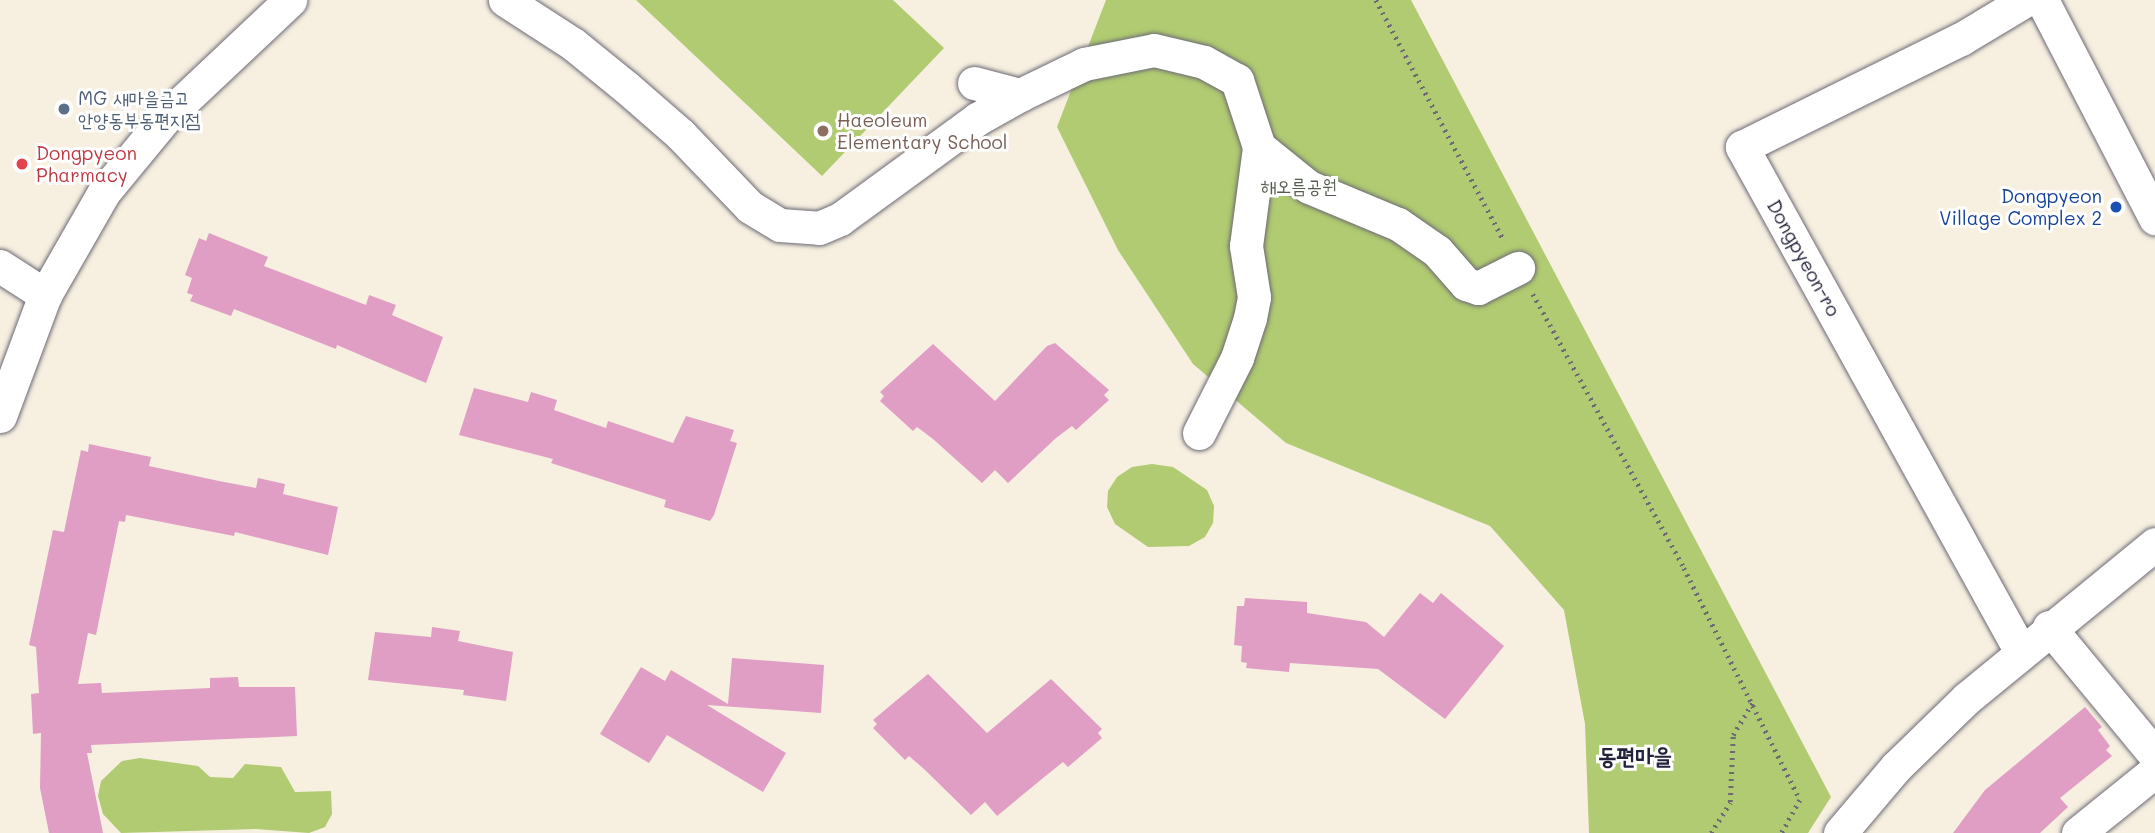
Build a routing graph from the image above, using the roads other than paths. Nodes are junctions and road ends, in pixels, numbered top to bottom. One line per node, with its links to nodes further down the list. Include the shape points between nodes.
1 (290, 0): 11 (street, via 165,118 104,192)
2 (505, 0): 6 (street, via 615,78 680,134 750,207 780,225 819,228 840,219 977,119)
3 (2026, 0): 16 (street, Dongpyeon-ro, via 1961,39 1742,147)
4 (2042, 0): 8 (street)
5 (974, 83): 6 (street)
6 (1020, 96): 7 (street, via 1084,64 1154,50 1203,62 1237,80)
7 (1259, 147): 10 (street, via 1309,187 1398,224 1437,251 1466,284 1478,288); 13 (street, via 1246,246 1252,307 1237,358)
8 (2155, 218)
9 (0, 266): 11 (street)
10 (1518, 268)
11 (45, 295): 12 (street)
12 (0, 416)
13 (1199, 433)
14 (2155, 544): 15 (street)
15 (2049, 626): 16 (street); 17 (street)
16 (2020, 650): 19 (street, via 1896,767)
17 (2155, 755)
18 (2155, 771): 20 (street)
19 (1840, 833)
20 (2078, 833)

